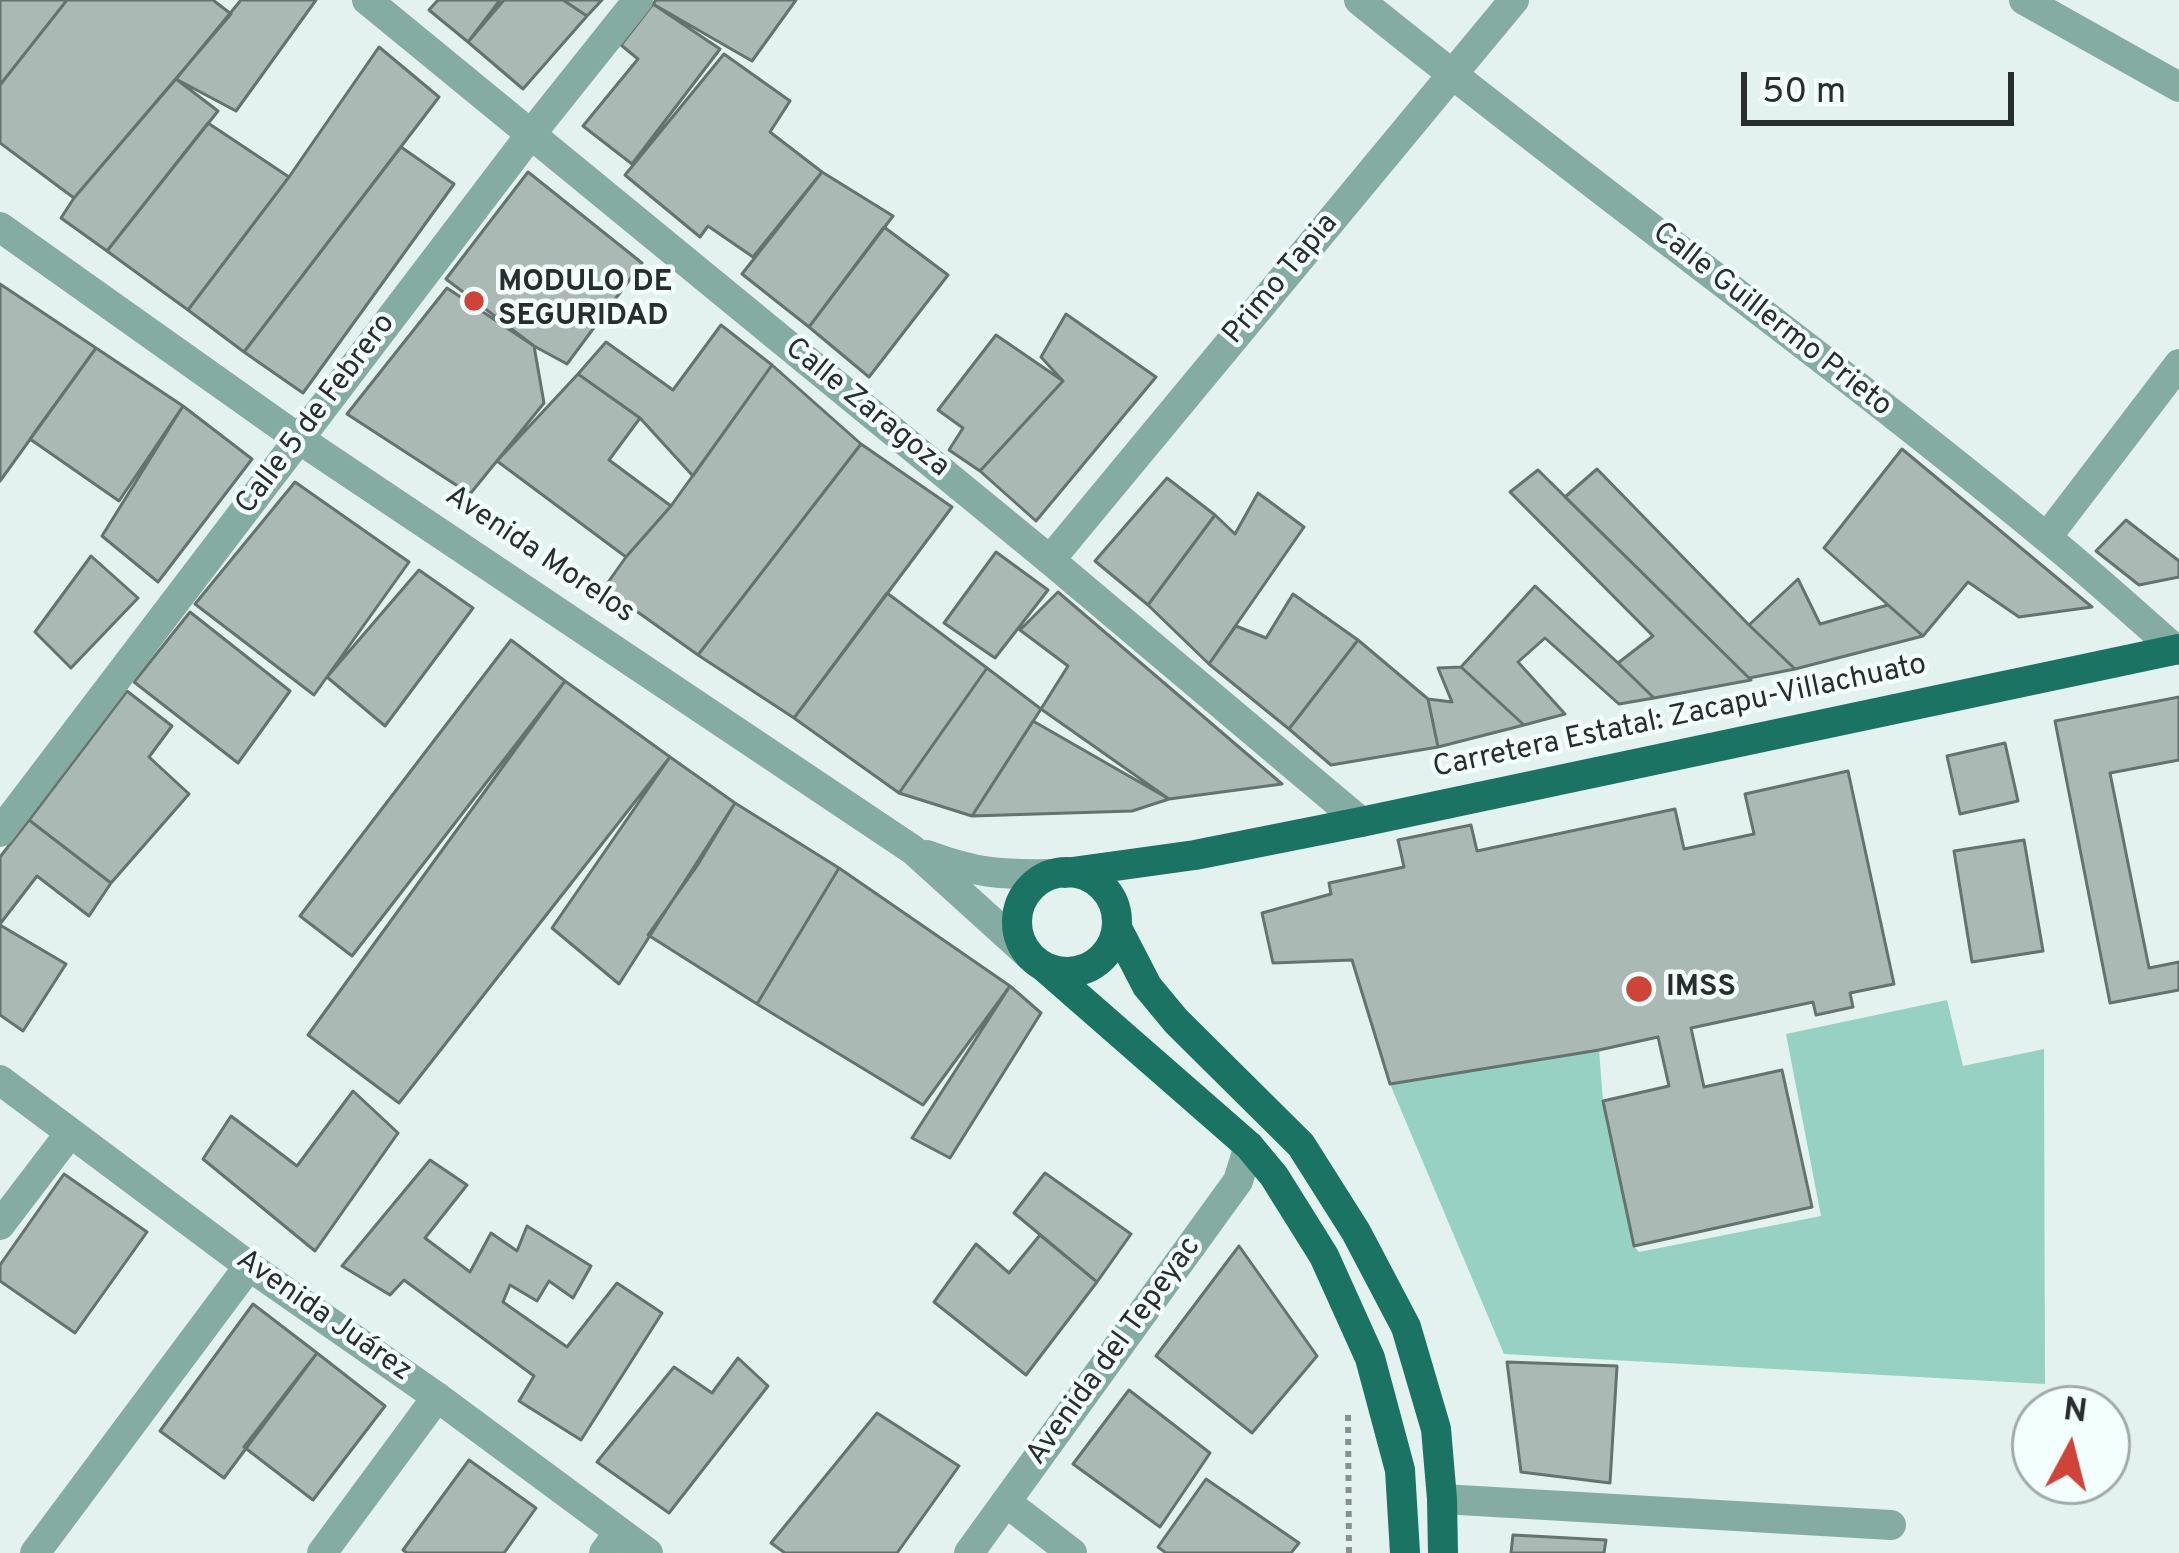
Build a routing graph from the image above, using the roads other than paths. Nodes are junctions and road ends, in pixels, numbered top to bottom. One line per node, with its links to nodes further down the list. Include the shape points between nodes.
1 (367, 0): 8 (street, Calle Zaragoza)
2 (638, 0): 8 (street, Calle 5 de Febrero)
3 (1359, 0): 6 (street, Calle Guillermo Prieto)
4 (1514, 0): 6 (street, Primo Tapia)
5 (2024, 0): 7 (street)
6 (1452, 75): 12 (street, Calle Guillermo Prieto); 13 (street, Primo Tapia)
7 (2179, 87)
8 (531, 134): 11 (street, Calle 5 de Febrero); 13 (street, Calle Zaragoza)
9 (0, 227): 11 (street, Avenida Morelos)
10 (2179, 364): 12 (street)
11 (299, 439): 16 (street, Calle 5 de Febrero); 17 (street, Avenida Morelos)
12 (2047, 537): 14 (street, Calle Guillermo Prieto)
13 (1050, 560): 15 (street, Calle Zaragoza)
14 (2178, 650): 15 (main road, Carretera Estatal: Zacapu-Villachuato)
15 (1361, 822): 18 (main road, Carretera Estatal: Zacapu-Villachuato)
16 (0, 832)
17 (914, 850): 19 (street, via 967,870); 21 (street, Avenida Morelos)
18 (1195, 855): 19 (main road); 20 (main road, via 1139,880)
19 (1058, 874): 20 (main road, via 1099,883); 21 (main road, via 1036,882 1018,910 1021,942)
20 (1115, 915): 21 (main road, via 1112,944 1090,967 1058,972); 28 (main road, via 1147,986 1301,1144 1356,1232 1406,1328 1436,1429)
21 (1036, 961): 24 (main road, Avenida Morelos)
22 (0, 1080): 23 (street, Avenida Juárez)
23 (70, 1133): 25 (street); 26 (street, Avenida Juárez)
24 (1249, 1145): 29 (street, Avenida del Tepeyac, via 1238,1181); 37 (main road, Avenida Morelos, via 1324,1256 1370,1358 1400,1470)
25 (0, 1225)
26 (248, 1266): 27 (street, Avenida Juárez); 32 (street)
27 (436, 1396): 31 (street, Avenida Juárez); 33 (street)
28 (1442, 1499): 30 (street); 38 (main road)
29 (1007, 1503): 35 (street, Avenida del Tepeyac); 36 (street)
30 (1891, 1525)
31 (612, 1542): 34 (street, Avenida Juárez)
32 (35, 1553)
33 (322, 1553)
34 (648, 1553)
35 (969, 1553)
36 (1072, 1553)
37 (1405, 1553)
38 (1443, 1553)

